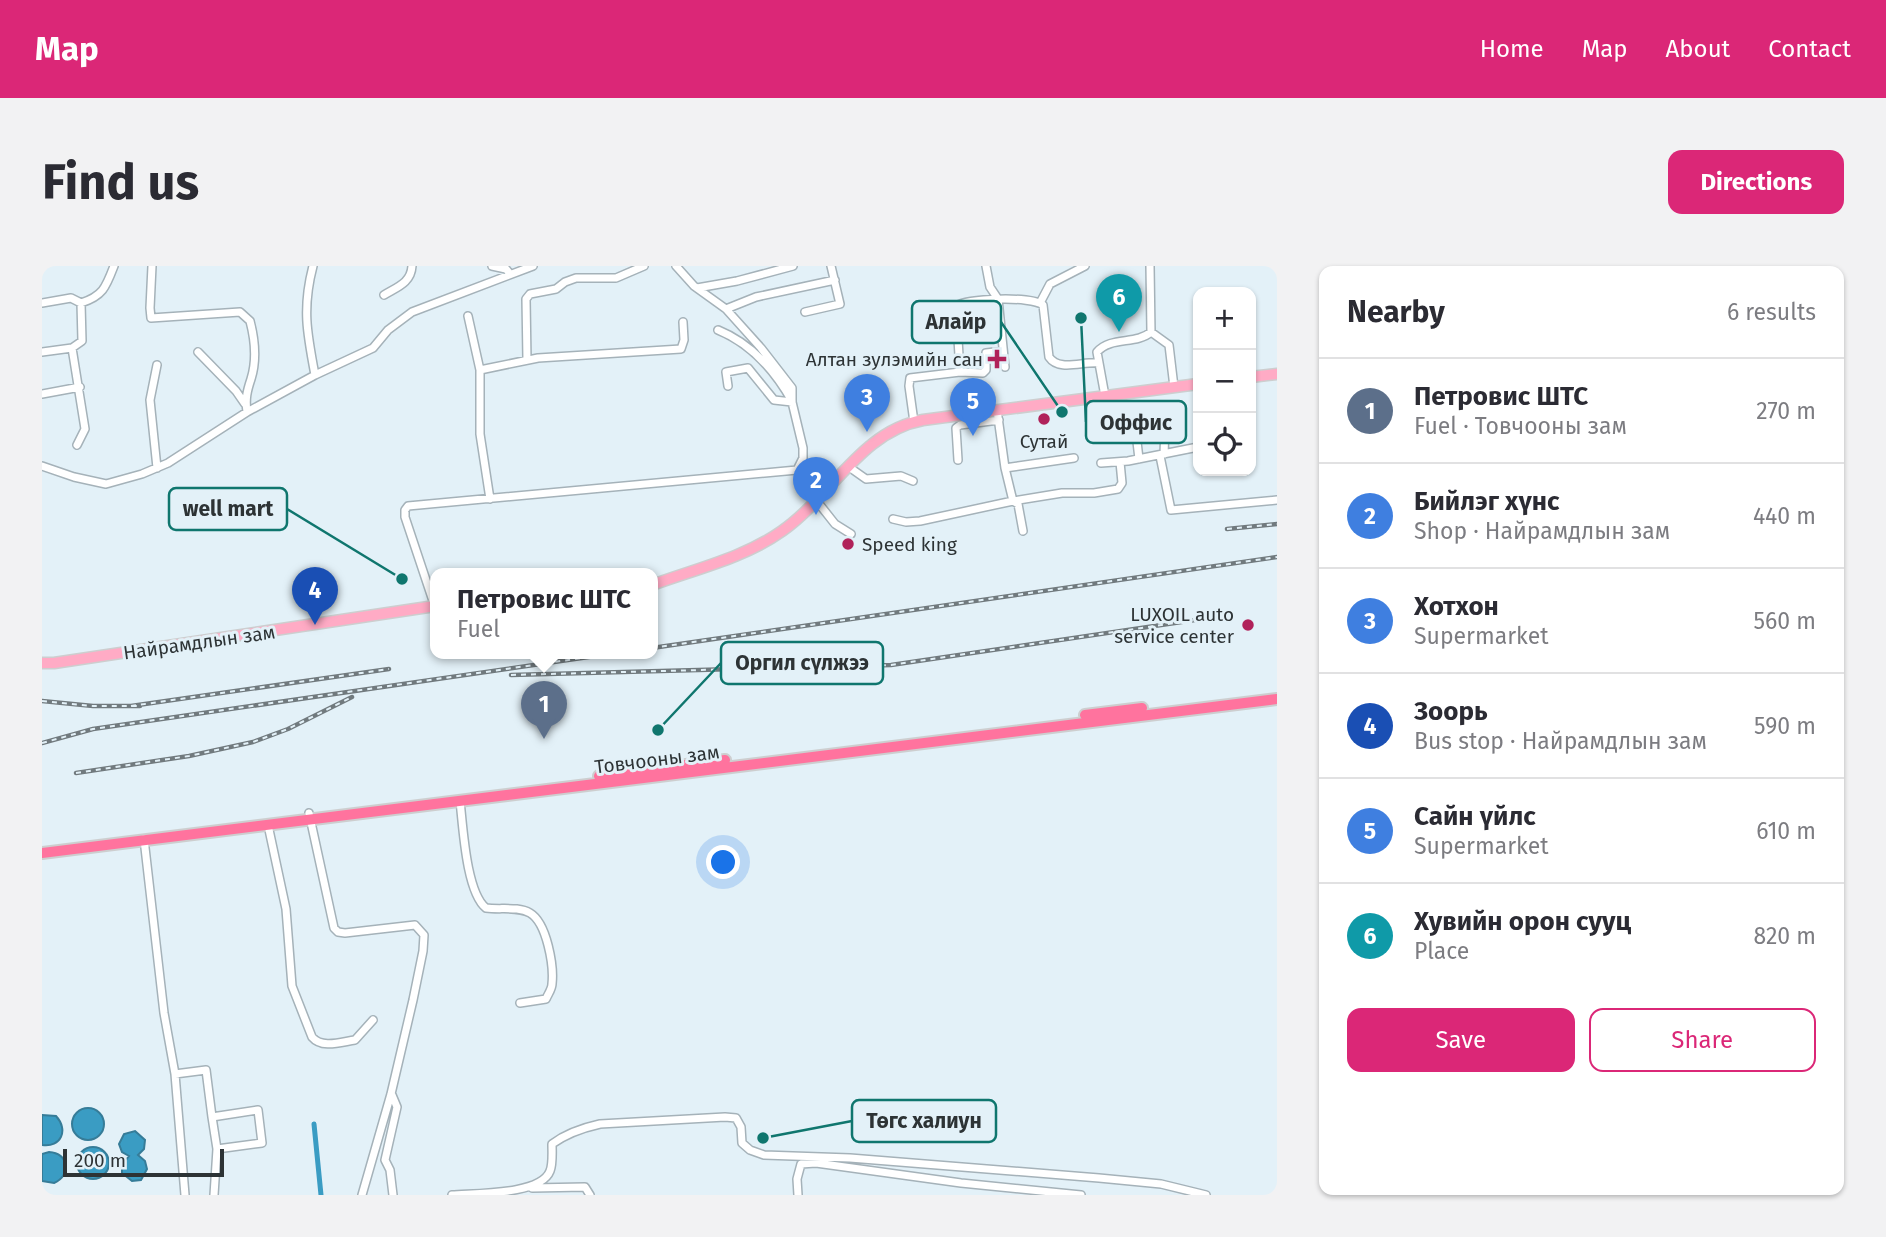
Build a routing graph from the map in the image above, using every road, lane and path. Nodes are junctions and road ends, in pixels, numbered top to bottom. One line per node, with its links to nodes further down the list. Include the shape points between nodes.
1 (114, 266): 20 (street, via 96,298)
2 (152, 266): 48 (street, via 152,318 240,313 250,321 254,355)
3 (313, 266): 39 (street, via 306,314)
4 (412, 266): 17 (street, via 405,284)
5 (492, 266): 14 (street)
6 (533, 266): 14 (street)
7 (644, 266): 32 (street, via 616,278 576,278 556,289 530,294 526,299)
8 (676, 266): 16 (street)
9 (793, 266): 16 (street)
10 (831, 266): 15 (street)
11 (986, 266): 18 (street)
12 (1085, 266): 21 (street, via 1050,284)
13 (1150, 266): 27 (street)
14 (510, 274): 39 (street, via 412,312 373,348)
15 (835, 280): 22 (street, via 756,297); 23 (street, via 840,304)
16 (697, 288): 22 (street)
17 (384, 295)
18 (998, 299): 21 (street); 29 (street); 38 (street, via 956,306)
19 (42, 303): 20 (street, via 71,298)
20 (81, 303): 28 (street, via 82,341)
21 (1040, 303): 33 (street, via 1051,360 1060,365)
22 (726, 309): 47 (street, via 789,384)
23 (805, 312)
24 (468, 316): 36 (street)
25 (683, 322): 32 (street, via 681,349)
26 (718, 330): 47 (street, via 752,350)
27 (1152, 332): 33 (street, via 1107,344 1097,352); 44 (street, via 1169,345)
28 (72, 348): 30 (street); 43 (street)
29 (1003, 351): 35 (street); 38 (street, via 986,353 984,373)
30 (42, 352)
31 (198, 352): 48 (street)
32 (527, 360): 36 (street)
33 (1099, 363): 46 (street)
34 (157, 365): 63 (street, via 150,400)
35 (1005, 367)
36 (480, 370): 66 (street, via 480,434)
37 (1276, 371): 40 (main road)
38 (960, 372): 50 (street, via 910,378)
39 (315, 375): 48 (street)
40 (1256, 376)
41 (1193, 385): 44 (main road)
42 (728, 386): 47 (street, via 726,372 748,368 774,400)
43 (80, 387): 45 (street); 53 (street, via 85,429)
44 (1174, 387): 46 (main road)
45 (42, 394)
46 (1105, 396): 49 (main road)
47 (792, 402): 66 (street, via 803,448 803,458 793,472)
48 (246, 408): 63 (street)
49 (998, 415): 50 (main road); 58 (street, via 956,428); 64 (street)
50 (914, 422): 62 (main road, via 883,435)
51 (1108, 428): 57 (street, via 1127,426 1136,433)
52 (1165, 428): 55 (street)
53 (77, 445)
54 (1193, 448): 55 (street)
55 (1162, 455): 57 (street); 68 (street, via 1171,510)
56 (1074, 458): 64 (street)
57 (1139, 459): 59 (street)
58 (958, 460)
59 (1120, 462): 60 (street); 69 (street, via 1122,484 1118,489)
60 (1101, 463)
61 (42, 466): 63 (street, via 106,484)
62 (849, 467): 65 (street, via 866,479 901,476); 67 (main road)
63 (157, 468)
64 (1004, 468): 69 (street)
65 (913, 481)
66 (490, 499): 74 (street, via 405,510)
67 (816, 500): 72 (street, via 835,524); 73 (main road, via 763,543)
68 (1277, 500)
69 (1013, 501): 70 (street, via 920,521); 71 (street, via 1018,504)
70 (893, 519)
71 (1023, 531)
72 (851, 534)
73 (658, 583)
74 (430, 591)
75 (430, 608): 76 (main road, Найрамдлын зам)
76 (44, 663)
77 (1277, 692): 80 (highway, Товчооны зам)
78 (1277, 699): 79 (highway, Товчооны зам)
79 (460, 801): 80 (highway, Товчооны зам); 85 (street, via 479,900 486,908 527,911 536,918 550,953 552,986 546,999)
80 (311, 816): 81 (highway, Товчооны зам); 83 (highway, Товчооны зам); 88 (street, via 334,928 345,933 415,925 424,935)
81 (268, 825): 82 (highway, Товчооны зам); 86 (street, via 286,909 292,986 312,1037 322,1044 355,1040)
82 (144, 839): 84 (highway, Товчооны зам); 87 (street)
83 (42, 846)
84 (42, 853)
85 (520, 1003)
86 (373, 1020)
87 (175, 1074): 89 (street, via 206,1070); 92 (street)
88 (391, 1094): 94 (street); 95 (street, via 397,1107 385,1160)
89 (212, 1117): 90 (street); 90 (street, via 258,1110 262,1143)
90 (217, 1149): 93 (street)
91 (530, 1188): 96 (street); 97 (street, via 585,1187); 100 (street, via 550,1171 552,1144 575,1131 600,1124 725,1117 736,1118 742,1143 764,1155 1099,1178 1161,1184)
92 (185, 1195)
93 (214, 1195)
94 (362, 1195)
95 (393, 1195)
96 (452, 1195)
97 (590, 1195)
98 (798, 1195): 99 (street, via 801,1164 816,1163)
99 (1081, 1195)
100 (1206, 1195)

